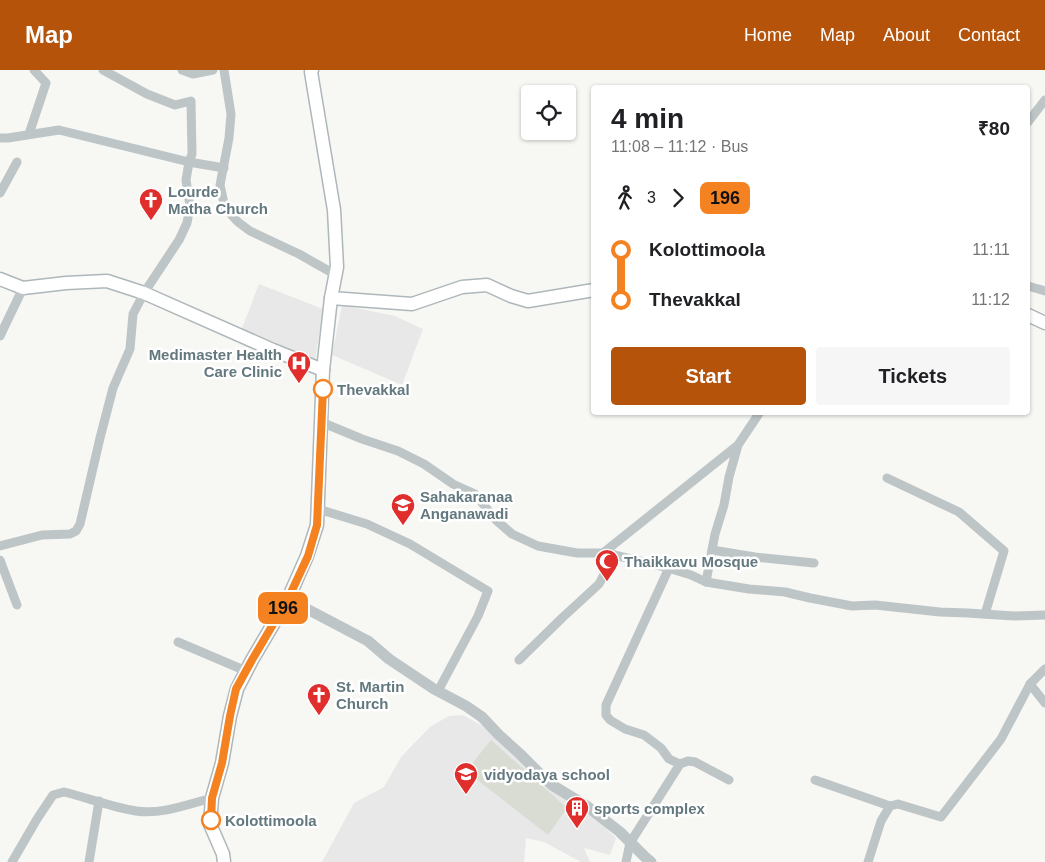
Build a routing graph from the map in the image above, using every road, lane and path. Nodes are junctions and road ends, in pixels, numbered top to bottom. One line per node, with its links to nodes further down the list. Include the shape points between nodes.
1 (34, 70): 9 (street, via 46,83)
2 (103, 70): 12 (street, via 175,105 191,101 192,154)
3 (182, 70): 4 (street, via 193,74)
4 (213, 70)
5 (224, 70): 13 (street, via 231,114)
6 (312, 70): 15 (main road, via 334,210)
7 (1045, 100): 8 (street)
8 (1030, 119)
9 (30, 134): 10 (street); 12 (street, via 58,130)
10 (0, 138)
11 (17, 162): 14 (street)
12 (189, 162): 13 (street); 21 (street, via 187,223)
13 (224, 168): 15 (street, via 220,185 225,208 238,222)
14 (0, 193)
15 (336, 274): 22 (main road)
16 (0, 279): 18 (main road)
17 (1030, 287): 20 (street)
18 (23, 288): 21 (main road, via 107,281); 25 (street)
19 (591, 290): 22 (main road, via 528,301 487,285 462,287 412,304)
20 (1045, 291)
21 (144, 293): 26 (main road); 32 (street, via 133,314 130,348 113,388 80,524 70,534 42,534)
22 (331, 298): 26 (main road)
23 (1030, 316): 24 (main road)
24 (1045, 323)
25 (0, 336)
26 (323, 370): 28 (main road)
27 (758, 415): 29 (street)
28 (321, 422): 31 (main road); 34 (street, via 424,464 453,484 475,494 512,534 538,546 577,553)
29 (738, 445): 33 (street); 34 (street)
30 (887, 478): 42 (street, via 959,512 1004,551)
31 (318, 509): 40 (main road, via 308,556); 49 (street, via 367,524 410,544 488,591)
32 (0, 546)
33 (712, 550): 37 (street); 39 (street)
34 (603, 553): 35 (street)
35 (614, 555): 38 (street); 45 (street, via 599,584)
36 (0, 560): 41 (street)
37 (814, 563)
38 (670, 568): 39 (street); 51 (street, via 606,705 606,715 624,729 644,735 669,759)
39 (706, 582): 42 (street, via 785,592 852,606)
40 (288, 599): 47 (main road); 49 (street, via 368,641)
41 (17, 606)
42 (986, 614): 43 (street)
43 (1045, 615)
44 (178, 642): 47 (street)
45 (519, 660)
46 (1045, 669): 48 (street)
47 (246, 671): 54 (main road, via 236,689)
48 (1030, 684): 50 (street); 56 (street, via 1001,739 941,817 898,804)
49 (438, 691): 57 (street, via 482,717 536,772 588,807)
50 (1045, 703)
51 (680, 764): 52 (street, via 694,762); 57 (street)
52 (729, 780)
53 (815, 780): 56 (street)
54 (212, 798): 55 (street, via 152,811 137,811); 60 (main road, via 210,824)
55 (99, 801): 58 (street, via 64,792 53,795); 59 (street)
56 (890, 806): 63 (street, via 881,822)
57 (630, 843): 61 (street); 62 (street)
58 (12, 862)
59 (89, 862)
60 (224, 862)
61 (626, 862)
62 (651, 862)
63 (868, 862)

